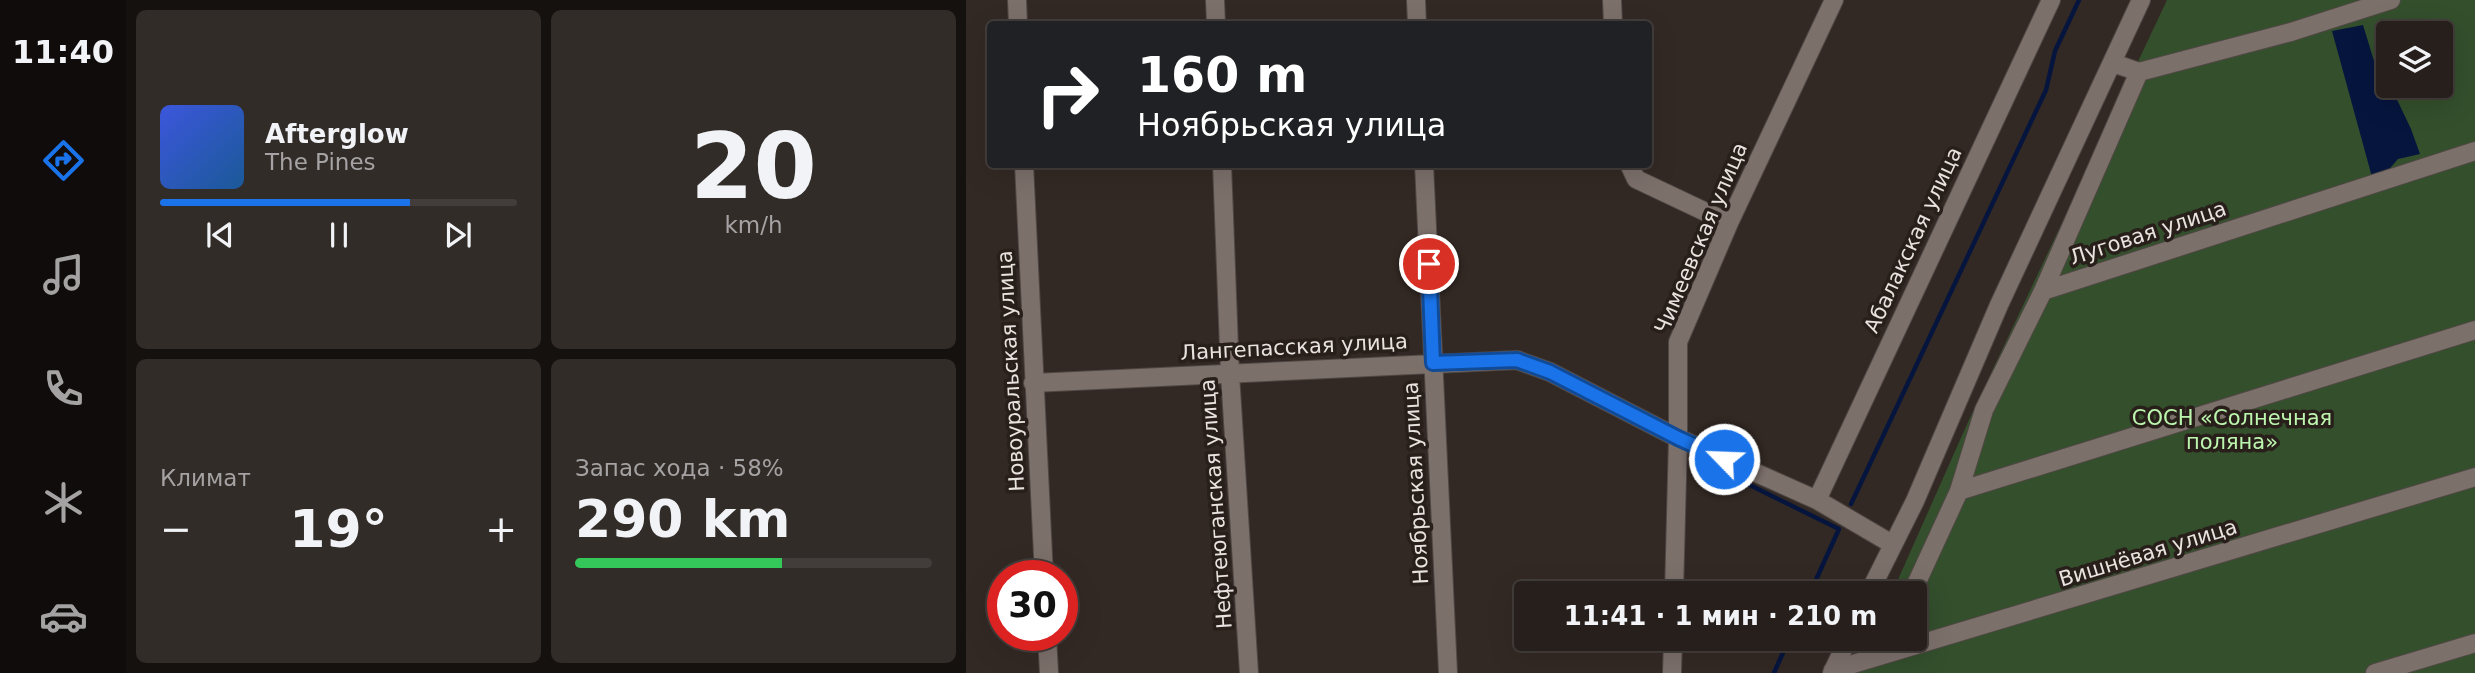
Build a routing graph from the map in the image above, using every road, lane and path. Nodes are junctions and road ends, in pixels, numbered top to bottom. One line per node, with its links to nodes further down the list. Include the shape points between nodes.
1 (1017, 0): 9 (street)
2 (1215, 0): 10 (street)
3 (1416, 0): 11 (street)
4 (1612, 0): 12 (street)
5 (1834, 0): 20 (street, Чимеевская улица)
6 (2051, 0): 29 (street, Абалакская улица)
7 (2141, 0): 13 (street)
8 (2391, 0): 14 (street)
9 (1018, 21)
10 (1216, 21)
11 (1417, 21)
12 (1614, 21)
13 (2113, 63): 14 (street); 30 (street)
14 (2139, 72): 21 (street)
15 (2475, 151): 21 (street, Луговая улица)
16 (1024, 168): 25 (street, Новоуральская улица)
17 (1222, 168): 24 (street, Нефтеюганская улица)
18 (1424, 168): 23 (street, Ноябрьская улица)
19 (1631, 168): 20 (street, via 1636,179)
20 (1729, 223): 26 (street, Чимеевская улица, via 1678,342)
21 (2043, 291): 28 (street, via 1984,410)
22 (2475, 330): 28 (street)
23 (1433, 363): 24 (street, Лангепасская улица); 26 (street, Лангепасская улица, via 1517,360 1550,372); 44 (street, Ноябрьская улица)
24 (1230, 373): 25 (street, Лангепасская улица); 43 (street, Нефтеюганская улица)
25 (1033, 383): 31 (street, Новоуральская улица)
26 (1678, 438): 29 (street, Лангепасская улица); 32 (street, Чимеевская улица)
27 (2475, 477): 40 (street, Вишнёвая улица)
28 (1959, 491): 34 (street)
29 (1817, 500): 30 (street, Лангепасская улица)
30 (1892, 544): 33 (street)
31 (1043, 560)
32 (1674, 581)
33 (1875, 581)
34 (1918, 581)
35 (2475, 643): 46 (street)
36 (1048, 651): 42 (street)
37 (1673, 651): 45 (street)
38 (1842, 651): 41 (street)
39 (1885, 651): 40 (street)
40 (1883, 656): 41 (street, Вишнёвая улица)
41 (1832, 672)
42 (1049, 673)
43 (1249, 673)
44 (1448, 673)
45 (1672, 673)
46 (2375, 673)

